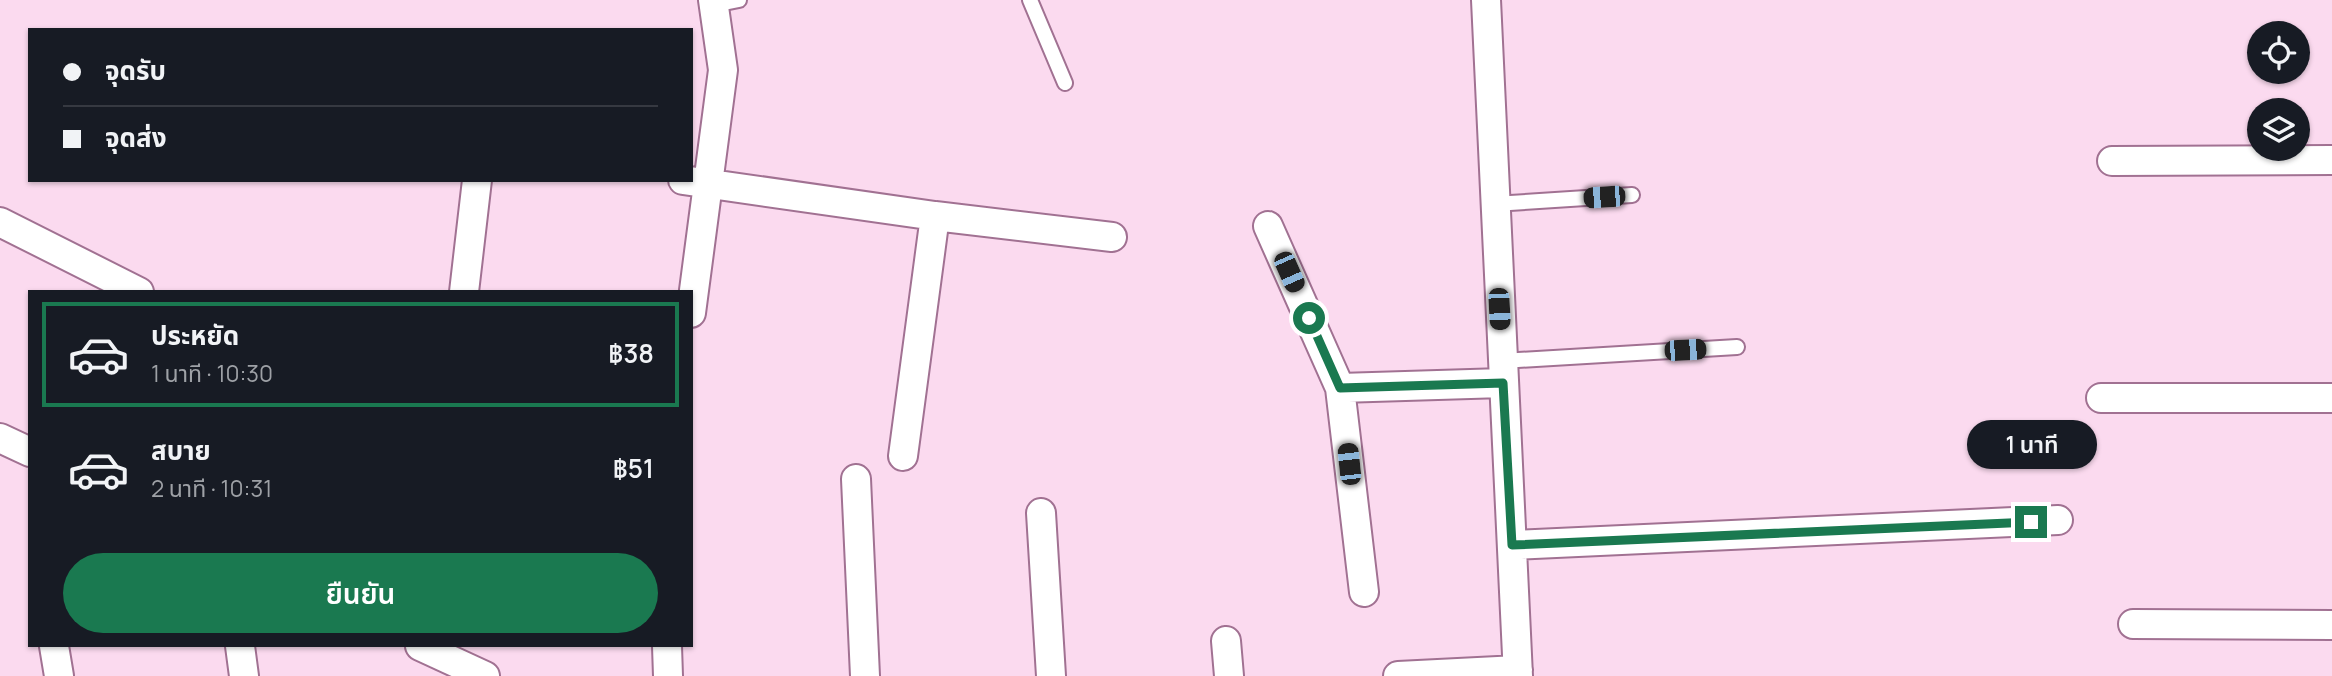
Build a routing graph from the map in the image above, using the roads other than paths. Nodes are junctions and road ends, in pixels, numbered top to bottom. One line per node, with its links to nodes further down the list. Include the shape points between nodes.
1 (1030, 0): 4 (lane)
2 (1486, 0): 10 (street)
3 (722, 2): 8 (street, via 723,70)
4 (1065, 83)
5 (2332, 160): 6 (street)
6 (2112, 161)
7 (477, 182): 16 (street)
8 (696, 182): 11 (street); 17 (street)
9 (1632, 195): 10 (lane)
10 (1494, 204): 19 (street)
11 (935, 216): 14 (street); 25 (street)
12 (0, 222): 15 (street)
13 (1268, 226): 20 (street)
14 (1112, 237)
15 (135, 290)
16 (464, 290)
17 (692, 290)
18 (1737, 347): 19 (lane)
19 (1502, 372): 20 (street); 29 (street)
20 (1340, 388): 30 (street)
21 (2101, 398): 22 (street)
22 (2332, 398)
23 (0, 438): 24 (street)
24 (28, 452)
25 (903, 456)
26 (856, 479): 43 (street)
27 (1041, 513): 44 (street)
28 (2058, 520): 29 (street)
29 (1512, 545): 38 (street)
30 (1364, 592)
31 (2133, 624): 32 (street)
32 (2332, 625)
33 (1226, 641): 45 (street)
34 (54, 647): 39 (street)
35 (240, 647): 40 (street)
36 (667, 647): 42 (street)
37 (435, 659): 41 (street)
38 (1518, 673): 46 (street)
39 (59, 676)
40 (244, 676)
41 (485, 676)
42 (668, 676)
43 (865, 676)
44 (1051, 676)
45 (1229, 676)
46 (1398, 676)

